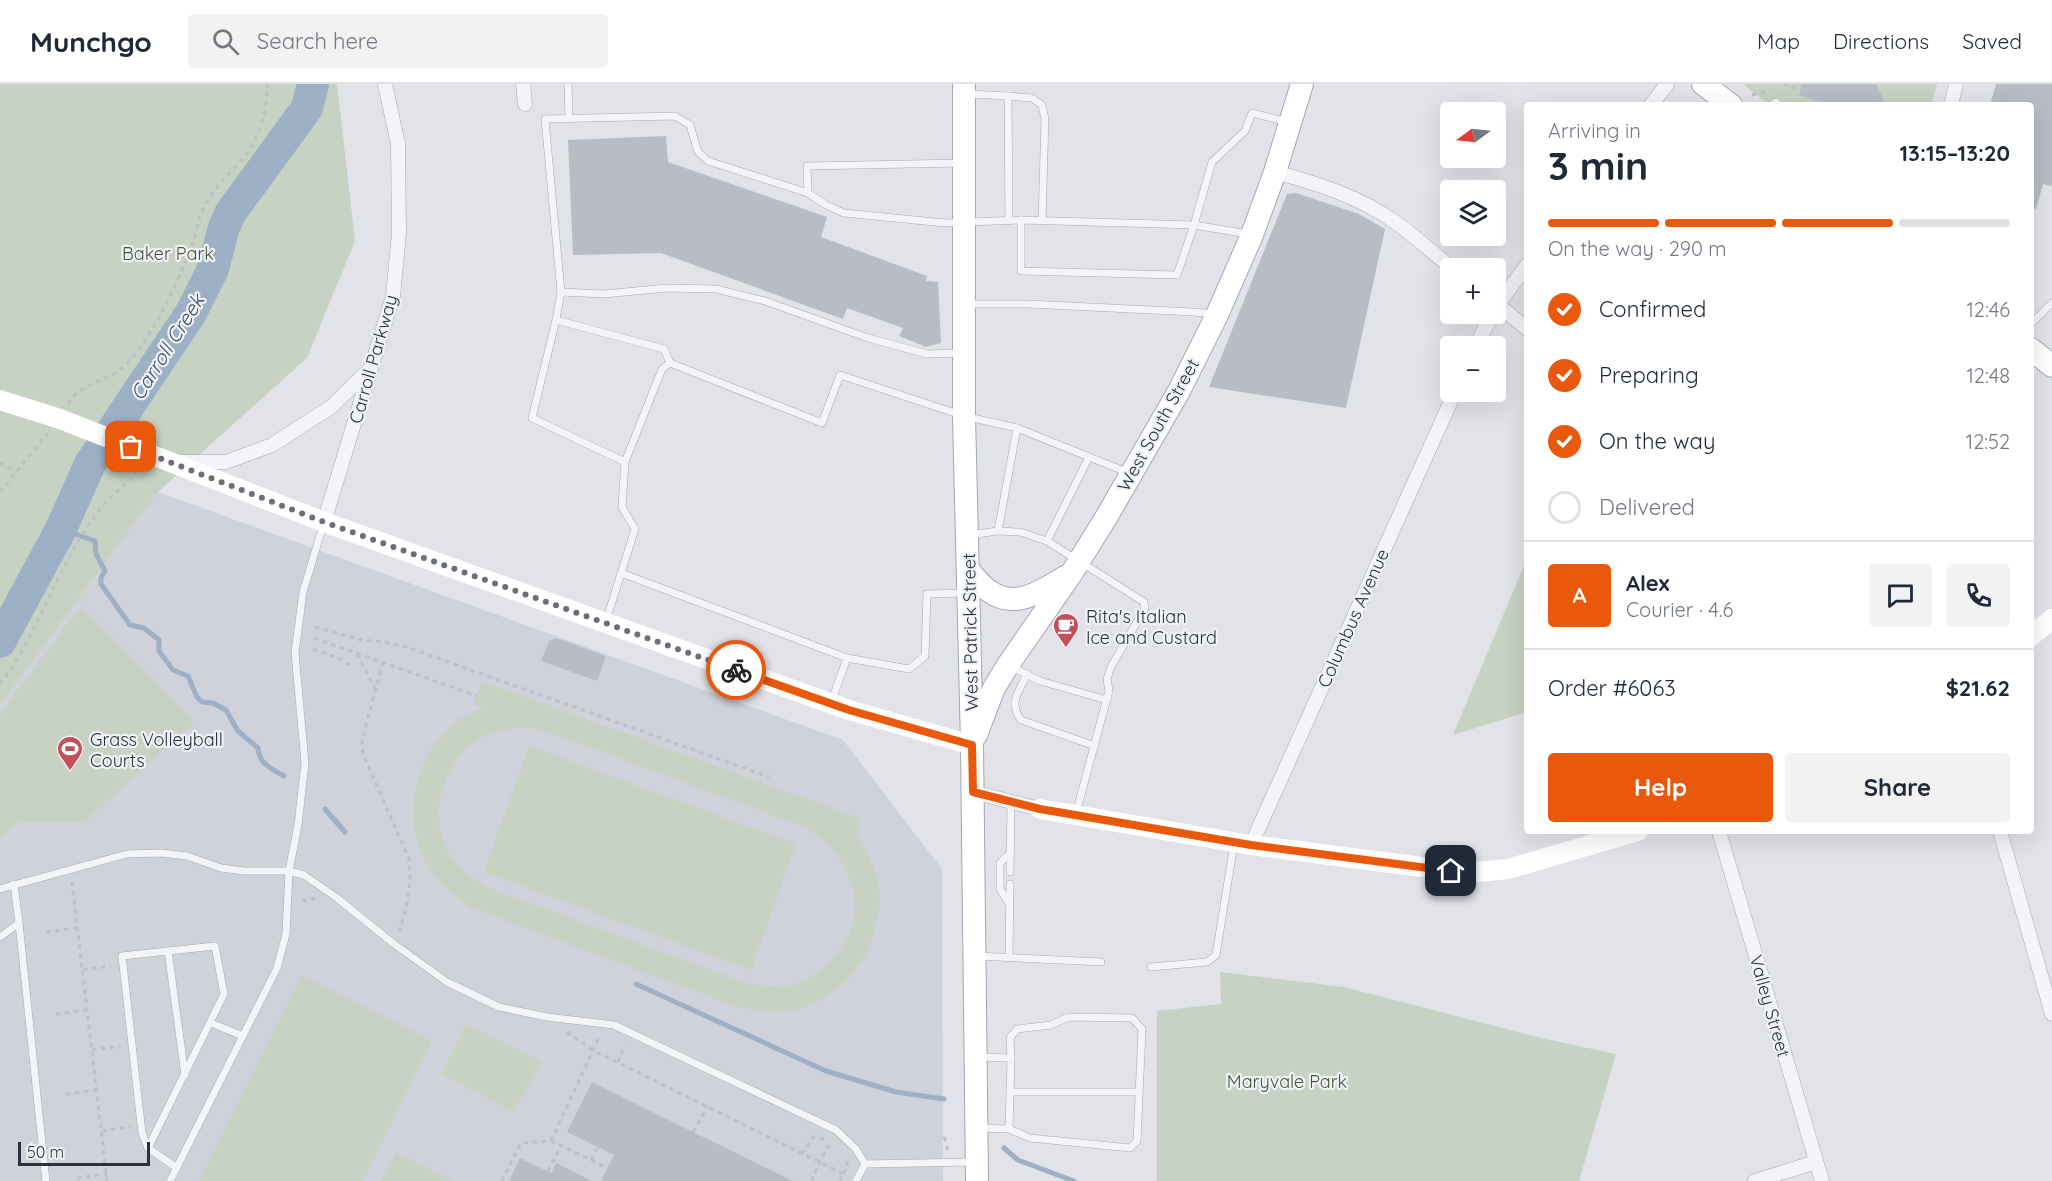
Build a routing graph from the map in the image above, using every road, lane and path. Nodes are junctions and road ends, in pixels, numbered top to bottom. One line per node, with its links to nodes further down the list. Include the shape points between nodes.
1 (267, 84): 47 (path, via 262,121 254,142 209,197 180,272 140,349 118,372 72,397)
2 (386, 84): 43 (street, Carroll Parkway, via 398,144 399,233 393,296)
3 (523, 84): 16 (street)
4 (568, 84): 17 (lane)
5 (1302, 84): 18 (main road, West South Street)
6 (1667, 84): 13 (street)
7 (1703, 84): 14 (main road)
8 (1783, 84): 9 (path, via 1795,88)
9 (1796, 84)
10 (1956, 84): 15 (street)
11 (964, 89): 12 (lane); 19 (main road, West Patrick Street)
12 (1008, 96): 23 (lane, via 1032,98 1042,105); 24 (lane)
13 (1653, 102)
14 (1727, 102)
15 (1952, 102)
16 (525, 104)
17 (569, 118): 21 (lane, via 675,116 690,125 698,152 708,161); 30 (lane, via 545,119)
18 (1290, 122): 20 (main road, West South Street); 26 (lane, via 1252,113 1245,131 1212,162)
19 (964, 163): 21 (lane, via 807,166); 25 (main road, West Patrick Street)
20 (1275, 172): 27 (main road, West South Street); 28 (street, via 1363,203 1394,221)
21 (808, 193): 25 (lane, via 844,213)
22 (1021, 220): 23 (lane); 24 (lane); 26 (lane, via 1021,272 1177,275)
23 (1042, 220): 26 (lane)
24 (1009, 221): 25 (lane)
25 (964, 223): 33 (main road, West Patrick Street)
26 (1194, 225): 27 (lane)
27 (1252, 235): 35 (main road, West South Street)
28 (1440, 258)
29 (1524, 269): 31 (street)
30 (561, 292): 36 (lane); 40 (lane, via 716,289 927,354)
31 (1506, 293)
32 (2052, 303): 37 (lane)
33 (964, 304): 35 (lane); 40 (main road, West Patrick Street)
34 (1506, 314): 38 (street)
35 (1217, 315): 55 (main road, West South Street)
36 (556, 320): 41 (lane, via 664,349); 52 (lane, via 532,418)
37 (2034, 321)
38 (1524, 326)
39 (2034, 351): 42 (main road)
40 (964, 353): 46 (main road, West Patrick Street)
41 (670, 363): 46 (lane, via 822,423 840,375); 52 (lane, via 662,369)
42 (2052, 366)
43 (371, 368): 51 (street, via 331,407 272,445 226,462); 57 (street, Carroll Parkway)
44 (0, 400): 47 (street)
45 (1450, 402): 91 (street, Columbus Avenue)
46 (964, 417): 48 (lane); 59 (main road, West Patrick Street)
47 (60, 419): 49 (street); 54 (path)
48 (1017, 429): 50 (lane); 58 (lane)
49 (138, 450): 51 (street); 76 (path, via 134,474 106,501 86,529 26,647)
50 (1089, 457): 55 (lane); 60 (lane)
51 (169, 462): 57 (street)
52 (625, 462): 63 (lane, via 622,507 635,529)
53 (0, 463): 54 (path)
54 (16, 472): 56 (path)
55 (1132, 474): 61 (main road, West South Street)
56 (0, 492)
57 (324, 522): 66 (street); 93 (lane, via 303,591 295,653 305,762)
58 (998, 531): 59 (lane); 60 (lane, via 1020,532)
59 (968, 536): 62 (main road, West Patrick Street)
60 (1047, 541): 61 (lane)
61 (1076, 566): 62 (main road, via 1038,594 1017,599 988,591); 75 (main road, West South Street); 79 (lane, via 1144,602 1145,608 1111,667)
62 (968, 570): 64 (main road, West Patrick Street)
63 (621, 573): 66 (lane); 72 (lane)
64 (969, 593): 72 (lane, via 927,594 925,656 909,669); 81 (main road, West Patrick Street)
65 (2052, 619): 68 (street)
66 (605, 623): 80 (street)
67 (315, 627): 83 (path, via 361,640 407,646)
68 (2034, 634)
69 (314, 638): 71 (path)
70 (313, 649): 74 (path)
71 (357, 654): 73 (path); 77 (path)
72 (847, 658): 80 (lane)
73 (383, 662): 77 (path); 78 (path)
74 (350, 665)
75 (1017, 670): 79 (lane, via 1040,681); 81 (main road, West South Street, via 994,688); 82 (lane, via 1014,701 1021,720)
76 (0, 684)
77 (376, 689): 106 (path, via 362,740 363,754 409,859 411,874 403,920)
78 (477, 696)
79 (1107, 700): 82 (lane)
80 (831, 704): 81 (street)
81 (972, 745): 84 (main road, West Patrick Street)
82 (1095, 746): 87 (lane)
83 (769, 777)
84 (973, 792): 85 (street); 108 (main road, West Patrick Street)
85 (1011, 802): 86 (street); 92 (lane)
86 (1040, 809): 87 (street)
87 (1075, 815): 91 (street)
88 (1628, 834): 91 (street, via 1508,869 1468,873)
89 (1720, 834): 150 (street, Valley Street)
90 (2001, 834): 116 (street)
91 (1243, 843): 112 (lane, via 1216,955 1207,962)
92 (1010, 853): 94 (lane); 101 (lane, via 1000,863 1000,889)
93 (289, 871): 96 (lane, via 244,871 187,856 127,854); 106 (lane, via 304,875); 122 (lane, via 286,934 277,968)
94 (1010, 872)
95 (72, 881): 103 (path)
96 (14, 884): 98 (lane); 102 (lane)
97 (1010, 884): 101 (lane)
98 (0, 889)
99 (321, 899): 100 (path)
100 (302, 901)
101 (1009, 903): 109 (lane)
102 (19, 923): 105 (lane); 160 (lane)
103 (78, 928): 104 (path); 113 (path)
104 (46, 932)
105 (0, 937)
106 (394, 944): 152 (lane, via 447,982 499,1007 625,1030 836,1130)
107 (168, 951): 117 (lane, via 215,946 224,994); 130 (lane); 146 (lane, via 122,956 142,1133)
108 (975, 956): 109 (lane); 127 (main road, West Patrick Street)
109 (1009, 958): 110 (lane)
110 (1101, 963)
111 (115, 966): 113 (path)
112 (1151, 967)
113 (83, 970): 114 (path)
114 (87, 1010): 115 (path); 125 (path)
115 (56, 1014)
116 (2052, 1014)
117 (211, 1023): 122 (lane); 130 (lane)
118 (571, 1030): 126 (path, via 563,1029)
119 (594, 1032): 120 (path)
120 (601, 1033): 121 (path); 126 (path)
121 (608, 1035)
122 (243, 1036): 153 (lane)
123 (622, 1040): 129 (path, via 626,1046)
124 (123, 1046): 125 (path)
125 (92, 1050): 131 (path)
126 (594, 1051): 129 (path); 141 (path)
127 (976, 1057): 128 (lane); 137 (main road, West Patrick Street)
128 (1011, 1058): 132 (lane); 133 (lane, via 1010,1038 1017,1029 1051,1025 1068,1017 1132,1018 1142,1029)
129 (618, 1062): 135 (path)
130 (185, 1075): 146 (lane)
131 (97, 1090): 134 (path); 139 (path)
132 (1010, 1092): 133 (lane); 138 (lane)
133 (1139, 1092): 138 (lane, via 1137,1141 1130,1148 1030,1138)
134 (66, 1094)
135 (708, 1106): 140 (path); 148 (path)
136 (132, 1126): 139 (path)
137 (977, 1128): 138 (lane); 156 (main road, West Patrick Street)
138 (1009, 1129)
139 (102, 1131): 157 (path)
140 (693, 1132)
141 (551, 1141): 144 (path); 163 (path, via 521,1143)
142 (830, 1142): 143 (path); 148 (path, via 813,1137); 151 (path)
143 (836, 1145)
144 (561, 1146): 149 (path); 155 (path)
145 (598, 1147): 149 (path)
146 (148, 1148): 153 (lane)
147 (846, 1153): 158 (path)
148 (802, 1154): 151 (path)
149 (591, 1160): 154 (path)
150 (1816, 1162): 167 (street); 168 (street, Valley Street)
151 (820, 1163): 158 (path); 164 (path)
152 (865, 1164): 156 (lane); 166 (lane)
153 (177, 1168): 162 (lane)
154 (608, 1168)
155 (548, 1172)
156 (977, 1172)
157 (106, 1174): 159 (path); 161 (path)
158 (844, 1174): 165 (path)
159 (77, 1178)
160 (46, 1181)
161 (107, 1181)
162 (170, 1181)
163 (502, 1181)
164 (811, 1181)
165 (840, 1181)
166 (856, 1181)
167 (1755, 1181)
168 (1821, 1181)

